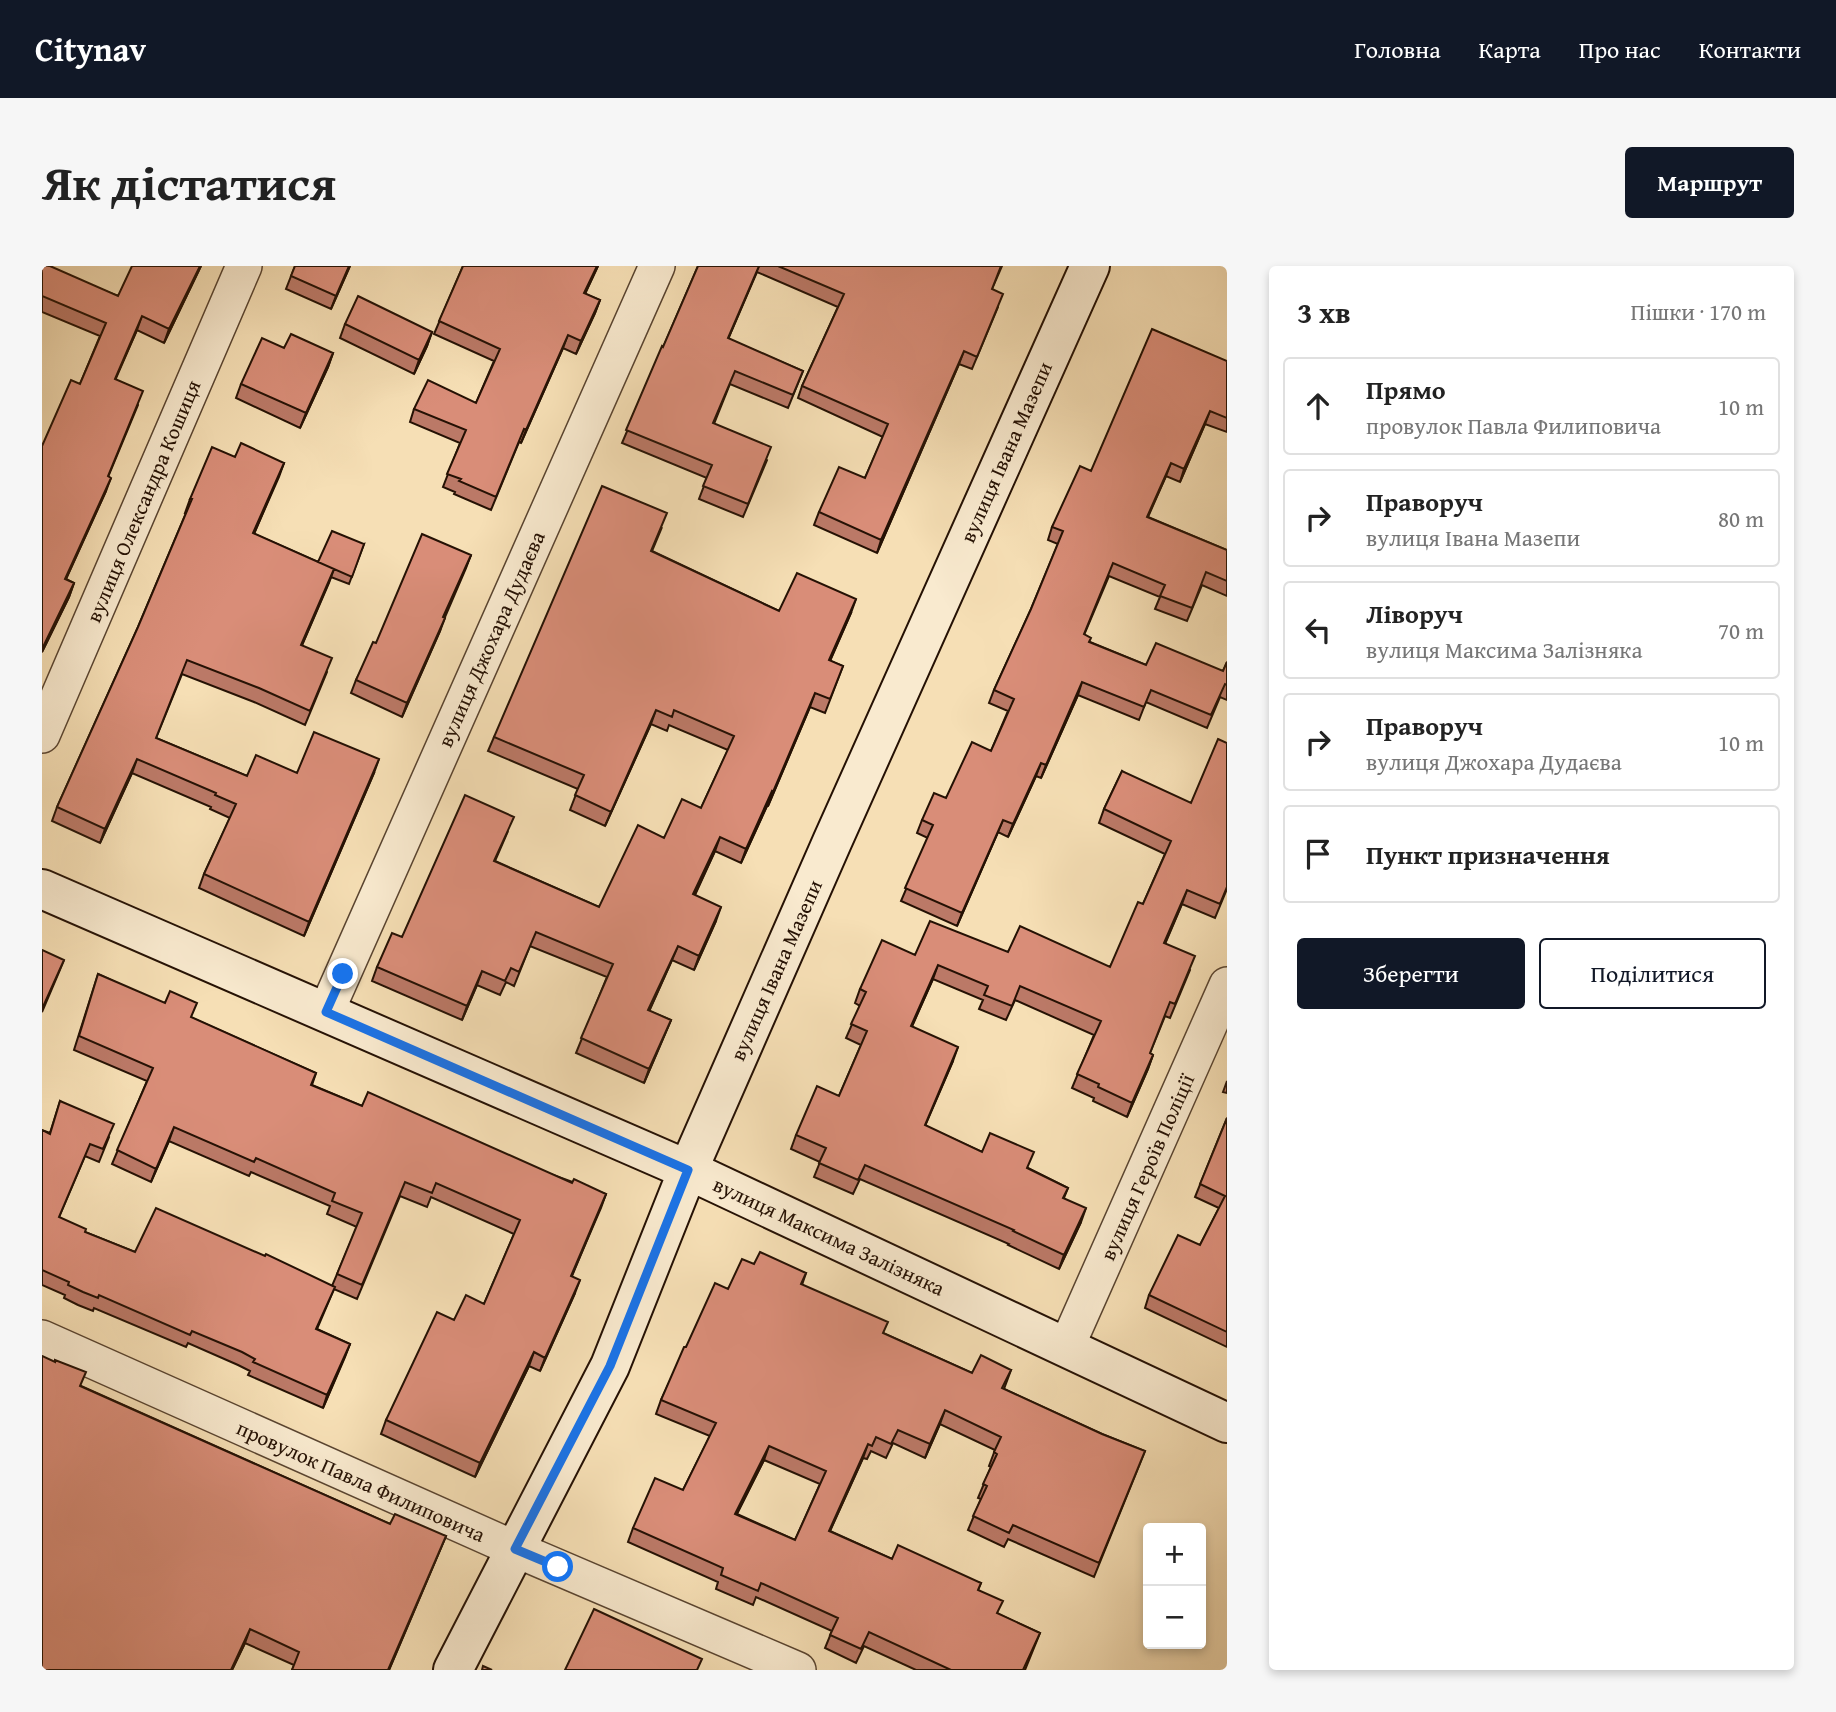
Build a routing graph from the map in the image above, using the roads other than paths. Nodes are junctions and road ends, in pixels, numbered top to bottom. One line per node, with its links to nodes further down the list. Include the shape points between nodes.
1 (244, 266): 4 (street, вулиця Олександра Кошиця)
2 (657, 266): 7 (street, вулиця Джохара Дудаєва)
3 (1090, 266): 8 (street, вулиця Івана Мазепи)
4 (42, 735)
5 (42, 889): 7 (street, вулиця Максима Залізняка)
6 (1227, 985): 10 (street, вулиця Героїв Поліції)
7 (326, 1012): 8 (street, вулиця Максима Залізняка)
8 (688, 1170): 10 (street, вулиця Максима Залізняка); 12 (street, вулиця Івана Мазепи, via 610,1366)
9 (42, 1339): 12 (street, провулок Павла Филиповича)
10 (1066, 1348): 11 (street, вулиця Максима Залізняка)
11 (1227, 1423)
12 (515, 1549): 13 (street, вулиця Івана Мазепи); 14 (street, провулок Павла Филиповича)
13 (453, 1670)
14 (797, 1670)

